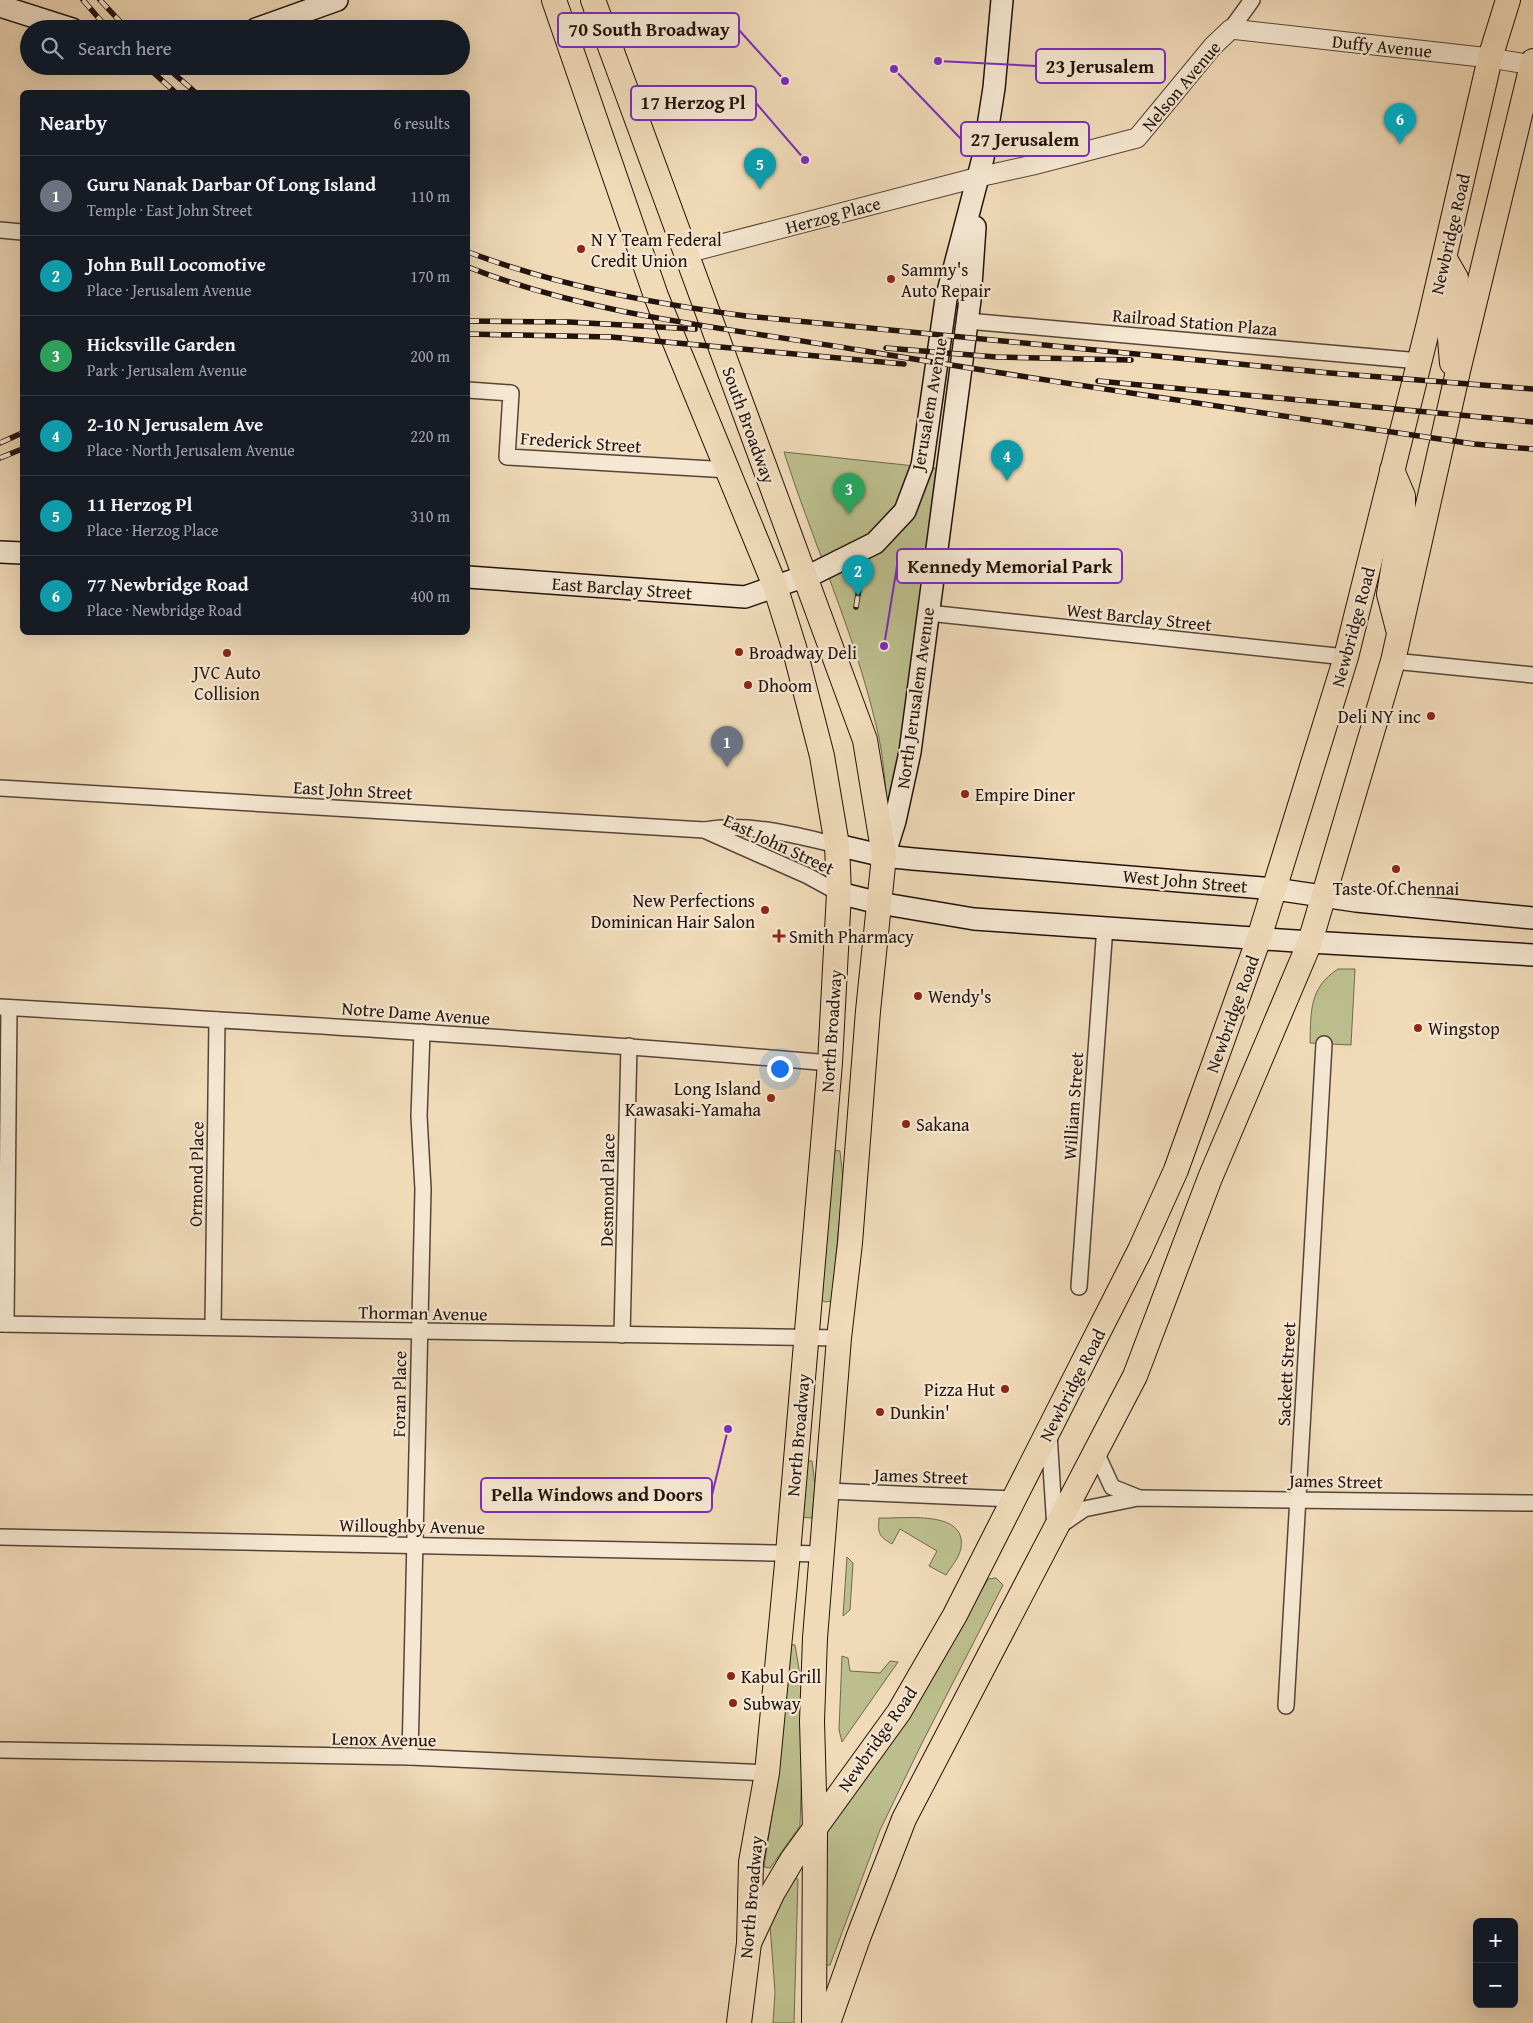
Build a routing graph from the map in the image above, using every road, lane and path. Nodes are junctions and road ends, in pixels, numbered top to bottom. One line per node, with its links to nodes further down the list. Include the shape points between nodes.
1 (337, 0): 9 (main road)
2 (554, 0): 22 (main road, South Broadway, via 656,296)
3 (593, 0): 16 (main road, South Broadway)
4 (1002, 0): 13 (main road, Jerusalem Avenue, via 994,88)
5 (1252, 0): 10 (street, Nelson Avenue)
6 (1508, 0): 11 (main road, Newbridge Road)
7 (0, 6): 8 (main road)
8 (44, 20)
9 (281, 20)
10 (1231, 29): 11 (street, Duffy Avenue); 13 (street, Nelson Avenue, via 1213,46 1137,138)
11 (1490, 58): 12 (street, Duffy Avenue); 17 (main road, Newbridge Road)
12 (1533, 64): 20 (main road)
13 (979, 177): 16 (street, Herzog Place); 18 (main road, Jerusalem Avenue); 27 (main road, Jerusalem Avenue, via 946,300 922,466 905,511 875,543)
14 (0, 230): 15 (street)
15 (20, 232)
16 (687, 253): 27 (main road, South Broadway)
17 (1444, 258): 19 (main road, Newbridge Road); 20 (main road, via 1456,278 1449,327 1452,363)
18 (969, 310): 19 (street, Railroad Station Plaza); 29 (main road, North Jerusalem Avenue)
19 (1420, 361): 23 (main road, Newbridge Road)
20 (1459, 366): 30 (main road)
21 (470, 390): 22 (street, Frederick Street, via 511,393 507,457)
22 (729, 470): 28 (main road, South Broadway)
23 (1392, 470): 30 (main road, via 1403,496 1389,594); 31 (main road, Newbridge Road)
24 (0, 552): 25 (main road)
25 (20, 554)
26 (470, 577): 28 (main road, East Barclay Street, via 745,597)
27 (804, 577): 28 (main road, Jerusalem Avenue); 37 (main road, South Broadway, via 865,740)
28 (776, 586): 36 (main road, South Broadway, via 822,756)
29 (928, 613): 31 (street, West Barclay Street); 37 (main road, North Jerusalem Avenue, via 910,752)
30 (1399, 631): 32 (main road)
31 (1346, 657): 38 (main road, Newbridge Road)
32 (1393, 661): 33 (street); 40 (main road)
33 (1533, 675)
34 (0, 788): 35 (street, East John Street)
35 (704, 830): 36 (street, East John Street, via 722,827 782,832); 39 (street, East John Street)
36 (837, 845): 37 (main road, West John Street); 39 (main road, North Broadway)
37 (884, 856): 38 (main road, West John Street); 41 (main road, North Broadway)
38 (1275, 889): 40 (main road, West John Street); 44 (main road, Newbridge Road)
39 (839, 893): 41 (main road); 52 (main road, North Broadway)
40 (1323, 896): 42 (main road, West John Street); 45 (main road)
41 (879, 903): 43 (main road, via 974,918); 59 (main road, North Broadway)
42 (1533, 918)
43 (1105, 926): 44 (main road); 53 (street, William Street)
44 (1259, 938): 45 (main road); 60 (main road, Newbridge Road, via 1176,1170 1140,1250)
45 (1310, 942): 46 (main road); 61 (main road, via 1210,1178 1134,1376)
46 (1533, 955)
47 (5, 1008): 48 (street, Notre Dame Avenue); 54 (street)
48 (217, 1020): 49 (street, Notre Dame Avenue); 55 (street, Ormond Place)
49 (422, 1032): 51 (street, Notre Dame Avenue); 56 (street, Foran Place, via 419,1116 423,1189)
50 (1324, 1044): 65 (street, Sackett Street)
51 (629, 1046): 52 (street, Notre Dame Avenue); 57 (street, Desmond Place)
52 (830, 1063): 58 (main road, North Broadway)
53 (1079, 1287)
54 (3, 1324): 55 (street, Thorman Avenue)
55 (213, 1328): 56 (street, Thorman Avenue)
56 (419, 1331): 57 (street, Thorman Avenue); 69 (street, Foran Place)
57 (622, 1335): 58 (street, Thorman Avenue)
58 (806, 1338): 59 (street, Thorman Avenue); 70 (main road, North Broadway)
59 (839, 1338): 62 (main road, North Broadway)
60 (1048, 1430): 64 (main road, Newbridge Road); 67 (street)
61 (1095, 1450): 63 (street, James Street, via 1112,1487); 67 (main road)
62 (828, 1491): 64 (street, James Street); 71 (main road, North Broadway)
63 (1138, 1498): 65 (street, James Street); 67 (street, James Street, via 1084,1509)
64 (1013, 1499): 76 (main road, Newbridge Road, via 956,1615 899,1712)
65 (1298, 1499): 66 (street, James Street); 72 (street, Sackett Street)
66 (1533, 1503)
67 (1055, 1529): 80 (main road, via 904,1819)
68 (0, 1536): 69 (street, Willoughby Avenue)
69 (414, 1545): 70 (street, Willoughby Avenue); 74 (street, Foran Place)
70 (788, 1553): 71 (street, Willoughby Avenue); 75 (main road, North Broadway)
71 (822, 1554): 76 (main road, North Broadway, via 812,1712)
72 (1286, 1706)
73 (0, 1750): 74 (street, Lenox Avenue)
74 (410, 1757): 75 (street, Lenox Avenue)
75 (767, 1772): 77 (main road, North Broadway, via 751,1862)
76 (815, 1828): 77 (main road, Newbridge Road, via 773,1892); 79 (main road, North Broadway)
77 (749, 1943): 78 (main road, North Broadway)
78 (739, 2023)
79 (814, 2023)
80 (828, 2023)

